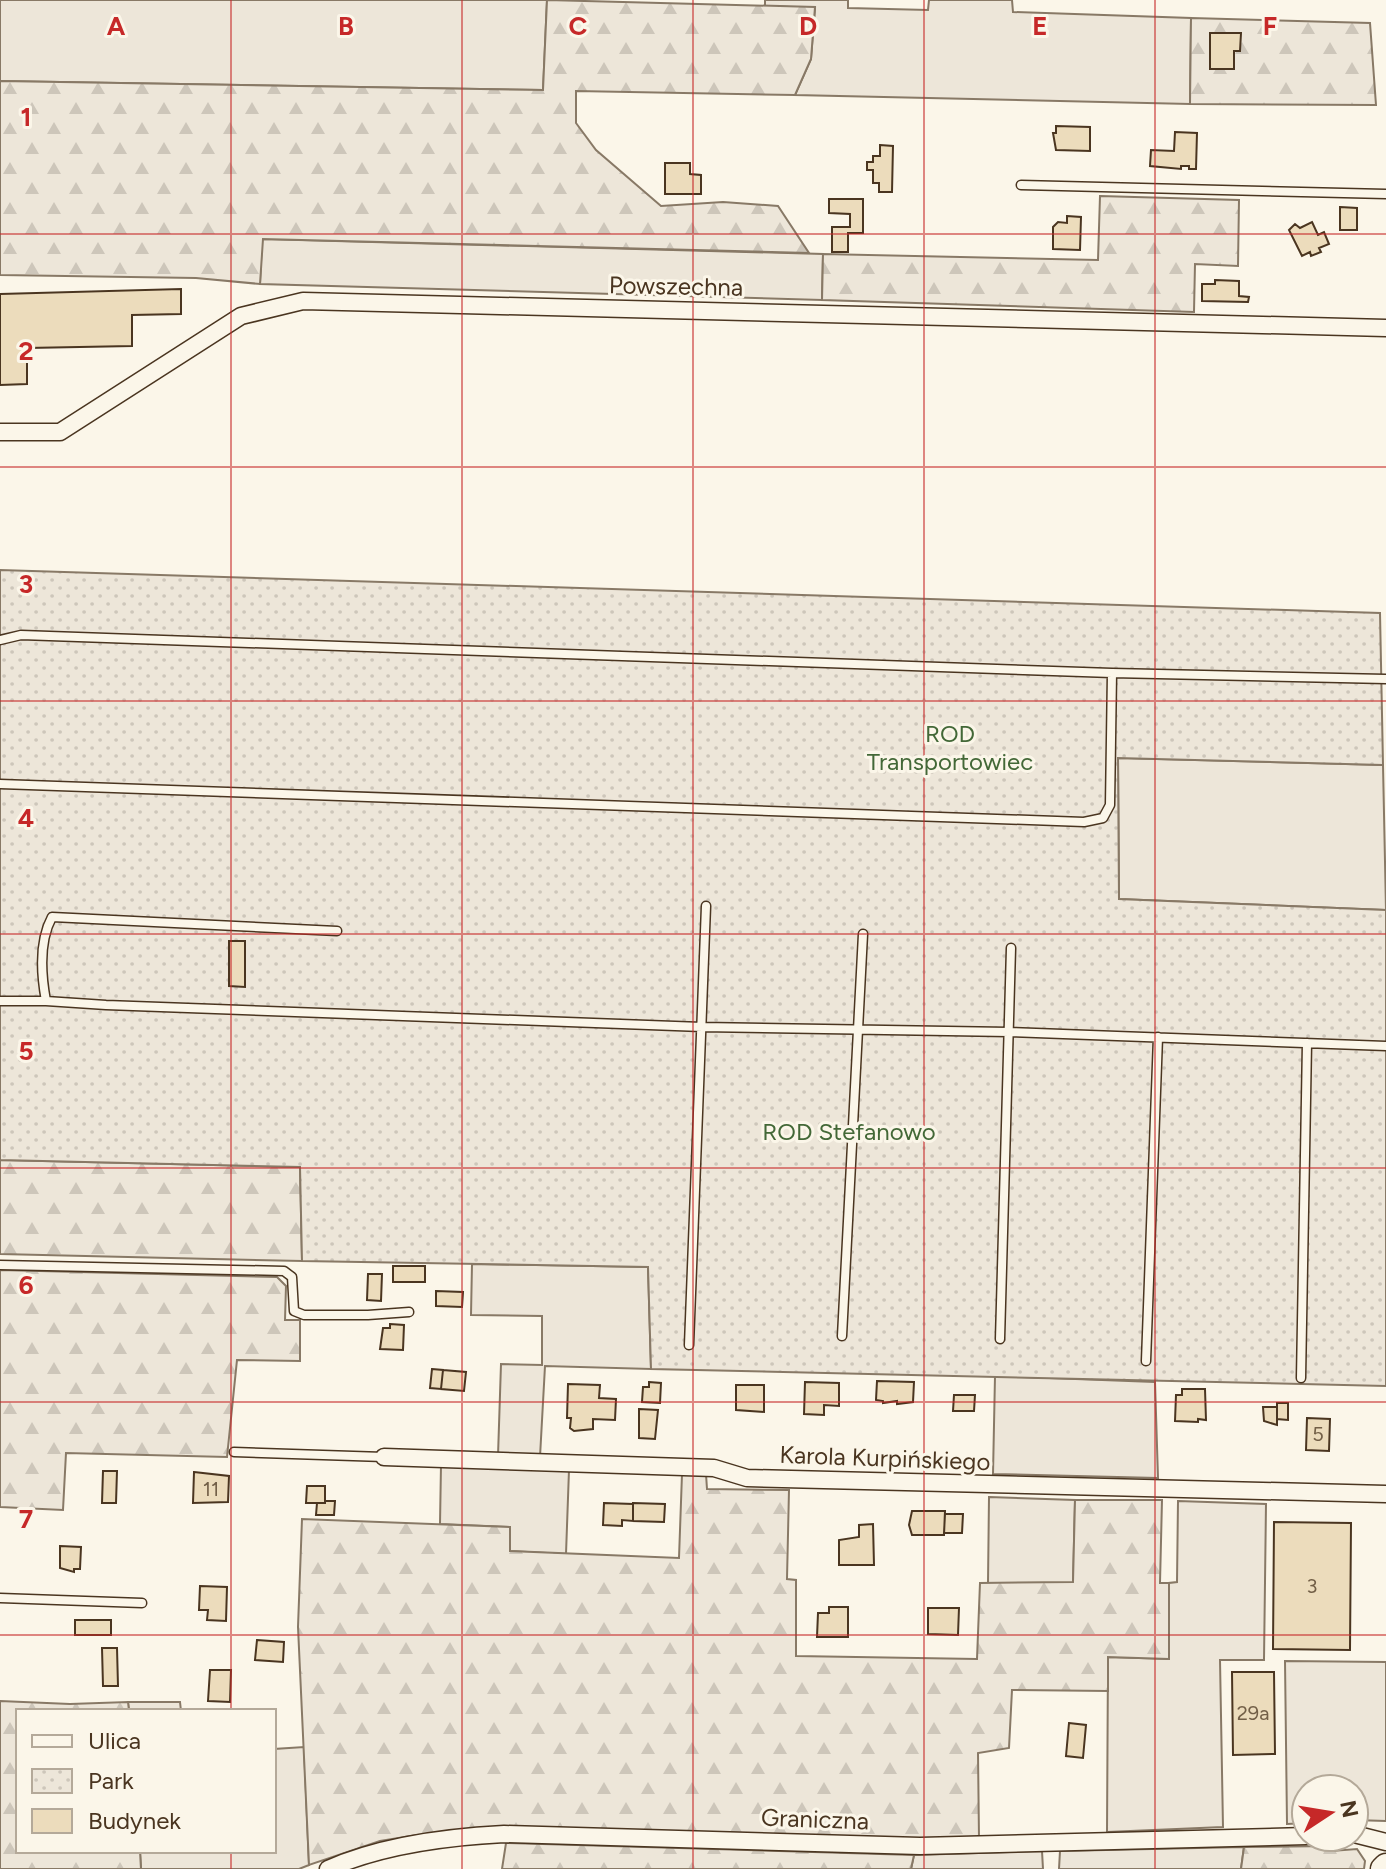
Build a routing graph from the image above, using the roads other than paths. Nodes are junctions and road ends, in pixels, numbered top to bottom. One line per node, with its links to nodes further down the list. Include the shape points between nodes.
1 (1021, 185): 2 (lane)
2 (1386, 194)
3 (1386, 328): 4 (street, Powszechna, via 303,301 241,316 60,432)
4 (0, 432)
5 (0, 640): 6 (lane, via 21,635)
6 (1112, 673): 7 (lane); 8 (lane, via 1110,805 1103,818 1084,822)
7 (1386, 679)
8 (0, 784)
9 (706, 906): 15 (lane)
10 (337, 931): 14 (lane, via 52,917 41,978)
11 (863, 934): 16 (lane)
12 (1011, 948): 17 (lane)
13 (0, 1001): 14 (lane)
14 (46, 1001): 15 (lane)
15 (702, 1027): 16 (lane); 25 (lane)
16 (857, 1029): 17 (lane); 23 (lane)
17 (1009, 1032): 18 (lane); 24 (lane)
18 (1158, 1037): 19 (lane); 26 (lane)
19 (1307, 1043): 20 (lane); 27 (lane)
20 (1386, 1046)
21 (0, 1265): 22 (lane, via 284,1271 292,1277 294,1311 304,1315)
22 (409, 1312)
23 (842, 1336)
24 (1000, 1339)
25 (689, 1345)
26 (1146, 1361)
27 (1301, 1378)
28 (234, 1452): 29 (lane)
29 (384, 1457): 30 (street, Karola Kurpińskiego, via 714,1468 747,1478)
30 (1386, 1494)
31 (0, 1598): 32 (lane)
32 (142, 1603)
33 (1290, 1836): 34 (street, Graniczna, via 920,1846 504,1834 409,1845)
34 (328, 1869)

